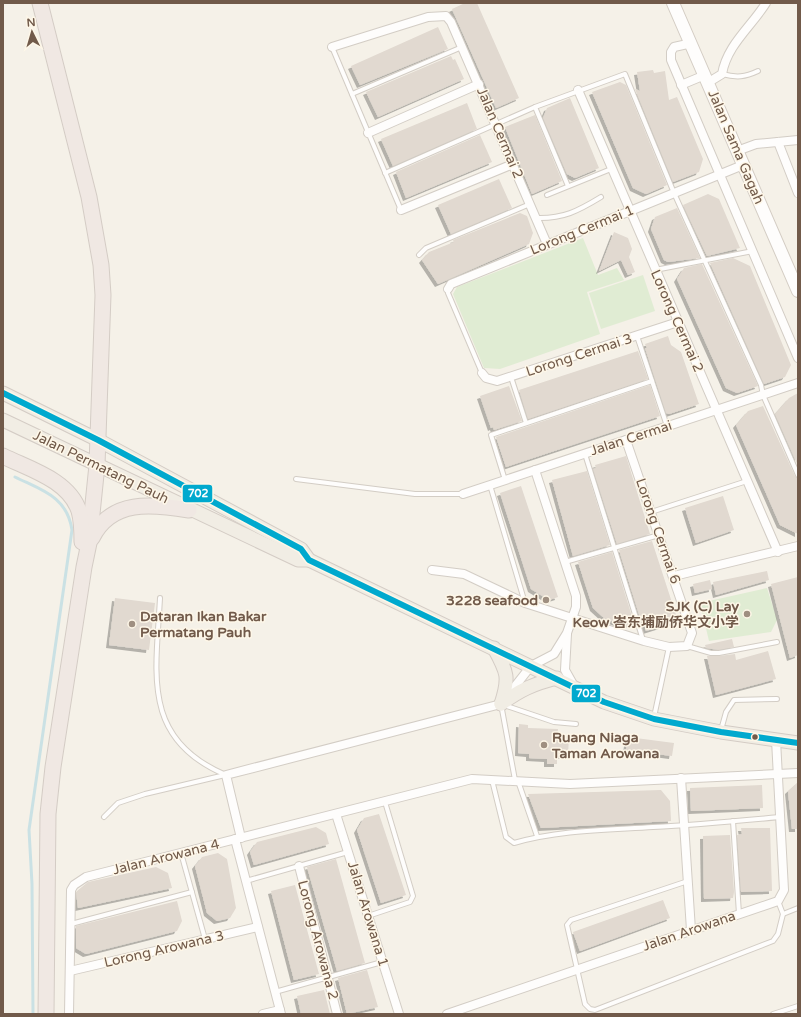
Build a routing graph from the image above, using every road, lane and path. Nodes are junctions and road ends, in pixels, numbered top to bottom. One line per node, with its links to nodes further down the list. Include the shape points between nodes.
1 (40, 3): 54 (highway, via 89,197 101,265 103,295)
2 (673, 3): 4 (street, Jalan Sama Gagah)
3 (766, 3): 8 (street, via 736,42 723,65)
4 (692, 43): 9 (street, Jalan Sama Gagah); 11 (street, via 674,47 671,52 670,60)
5 (462, 46): 6 (street, Jalan Cermai 2, via 452,22 446,16 428,16); 10 (street, Jalan Cermai 2); 13 (lane)
6 (332, 47): 13 (lane)
7 (758, 71): 8 (lane, via 736,78)
8 (722, 74): 9 (street)
9 (707, 78): 11 (street); 19 (street, Jalan Sama Gagah)
10 (478, 84): 15 (street, Jalan Cermai 2); 16 (street)
11 (681, 85): 24 (street)
12 (578, 90): 14 (lane); 22 (street, Lorong Cermai 2); 26 (lane, via 624,74)
13 (352, 94): 16 (lane)
14 (535, 107): 15 (lane); 25 (lane)
15 (496, 124): 20 (street, Jalan Cermai 2); 23 (lane)
16 (368, 133): 23 (lane)
17 (798, 140): 18 (street)
18 (778, 142): 19 (street, via 756,144); 27 (street)
19 (737, 151): 21 (street, Jalan Sama Gagah)
20 (513, 164): 30 (street, Jalan Cermai 2); 31 (street)
21 (743, 165): 24 (street, Lorong Cermai 1); 40 (street, Jalan Sama Gagah)
22 (611, 169): 25 (lane); 32 (street, Lorong Cermai 2)
23 (385, 173): 31 (lane)
24 (720, 174): 26 (street, Lorong Cermai 1); 35 (street)
25 (568, 186): 28 (lane)
26 (674, 193): 32 (street, Lorong Cermai 1); 37 (lane)
27 (798, 193)
28 (547, 195)
29 (601, 197): 33 (lane, via 576,212 553,218)
30 (530, 204): 33 (street, Jalan Cermai 2); 36 (lane, via 426,248)
31 (401, 210)
32 (629, 211): 34 (street, Lorong Cermai 1); 38 (street, Lorong Cermai 2)
33 (536, 218): 34 (street, Jalan Cermai 2)
34 (547, 244): 39 (street, Lorong Cermai 1, via 451,284)
35 (752, 252): 37 (lane); 43 (street)
36 (419, 255)
37 (705, 261): 38 (lane); 49 (lane)
38 (655, 270): 41 (street, Lorong Cermai 2)
39 (448, 289): 44 (lane)
40 (798, 291)
41 (678, 322): 42 (street, Lorong Cermai 3); 50 (street, Lorong Cermai 2)
42 (636, 336): 45 (street, Lorong Cermai 3); 46 (lane)
43 (798, 358)
44 (482, 374): 45 (street, Lorong Cermai 3, via 497,381)
45 (511, 377): 52 (lane)
46 (652, 381): 52 (lane); 53 (lane)
47 (798, 383): 49 (street, Jalan Cermai)
48 (3, 393): 54 (main road, Jalan Permatang Pauh)
49 (763, 394): 50 (street, Jalan Cermai); 60 (lane)
50 (716, 410): 53 (street, Jalan Cermai); 63 (street, Lorong Cermai 2)
51 (3, 420): 58 (main road, Jalan Permatang Pauh)
52 (526, 423): 62 (lane, via 491,435)
53 (666, 426): 55 (street, Jalan Cermai)
54 (98, 440): 58 (highway); 73 (main road, Jalan Permatang Pauh, via 301,549)
55 (626, 440): 56 (street, Jalan Cermai); 67 (street, Lorong Cermai 6)
56 (584, 454): 59 (street, Jalan Cermai); 71 (lane)
57 (3, 456): 75 (highway, via 56,483 70,496 80,517)
58 (97, 465): 66 (main road, Jalan Permatang Pauh); 69 (highway)
59 (535, 470): 62 (street, Jalan Cermai); 74 (street)
60 (798, 475)
61 (296, 479): 65 (lane, via 415,494)
62 (505, 480): 64 (street, Jalan Cermai)
63 (747, 481): 67 (lane); 72 (street, Lorong Cermai 2)
64 (490, 485): 65 (street, Jalan Cermai); 79 (lane)
65 (463, 494)
66 (189, 510): 69 (highway, via 151,506 122,509 102,523); 73 (main road, Jalan Permatang Pauh, via 298,560)
67 (651, 512): 68 (street, Lorong Cermai 6)
68 (660, 535): 71 (lane); 77 (street, Lorong Cermai 6)
69 (89, 543): 75 (highway)
70 (798, 546): 72 (street)
71 (614, 548): 74 (lane); 82 (lane)
72 (778, 552): 77 (street)
73 (309, 560): 86 (main road, Jalan Permatang Pauh)
74 (565, 562): 80 (street, via 576,596)
75 (84, 567): 134 (highway, via 48,814)
76 (432, 570): 79 (street, via 464,574)
77 (674, 576): 84 (street, Lorong Cermai 6, via 692,633)
78 (160, 598): 99 (lane, via 156,683 163,719 185,751 211,769)
79 (525, 602): 80 (street)
80 (573, 619): 81 (street); 82 (street)
81 (567, 633): 87 (street, via 554,654); 89 (street, via 565,670)
82 (644, 641): 85 (street)
83 (777, 642): 84 (lane, via 719,653)
84 (687, 646): 85 (street)
85 (669, 647): 92 (lane)
86 (494, 648): 87 (main road, Jalan Permatang Pauh); 91 (main road, via 507,675 507,687)
87 (531, 666): 88 (main road, Jalan Permatang Pauh); 91 (street)
88 (557, 678): 89 (main road, Jalan Permatang Pauh); 91 (main road, via 520,690)
89 (574, 687): 92 (main road, Jalan Permatang Pauh, via 604,702)
90 (777, 699): 94 (lane, via 734,700 726,712)
91 (501, 704): 93 (lane, via 554,722); 99 (street); 102 (lane)
92 (654, 719): 94 (main road, Jalan Permatang Pauh)
93 (576, 724)
94 (720, 732): 95 (main road, Jalan Permatang Pauh)
95 (776, 740): 96 (main road, Jalan Permatang Pauh); 98 (street)
96 (798, 743)
97 (798, 773): 98 (street)
98 (778, 774): 100 (street); 106 (street)
99 (226, 775): 105 (lane, via 118,803); 110 (street)
100 (681, 778): 102 (street, via 570,784); 108 (street)
101 (492, 779): 102 (street); 103 (street, via 461,781); 109 (lane, via 506,837 514,842)
102 (516, 781): 109 (lane)
103 (385, 802): 104 (street, Jalan Arowana 4); 121 (lane, via 413,896 410,902)
104 (336, 814): 110 (street, Jalan Arowana 4); 111 (street, Jalan Arowana 1)
105 (104, 816)
106 (780, 817): 107 (lane); 117 (street, via 784,890)
107 (733, 821): 108 (lane); 119 (lane)
108 (684, 826): 109 (lane); 114 (street)
109 (537, 836)
110 (238, 839): 112 (street, Jalan Arowana 4); 115 (street)
111 (348, 852): 113 (lane); 121 (street, Jalan Arowana 1)
112 (181, 853): 116 (lane); 122 (street, Jalan Arowana 4, via 86,877 71,890)
113 (299, 866): 115 (lane); 129 (street, Lorong Arowana 2)
114 (688, 880): 124 (street); 127 (lane, via 571,920 567,925)
115 (246, 881): 123 (street)
116 (192, 892): 122 (lane); 125 (lane)
117 (778, 901): 119 (street, Jalan Arowana); 120 (lane)
118 (798, 908): 120 (lane)
119 (739, 914): 124 (street, Jalan Arowana)
120 (783, 914): 127 (lane, via 778,934 773,942 595,1010 585,1004)
121 (368, 916): 126 (street, Jalan Arowana 1)
122 (71, 924): 128 (street, Jalan Arowana 4)
123 (258, 927): 125 (street, Lorong Arowana 3); 130 (street)
124 (692, 930): 127 (street, Jalan Arowana)
125 (205, 939): 128 (street, Lorong Arowana 3)
126 (382, 962): 129 (lane); 138 (street, Jalan Arowana 1)
127 (577, 970): 133 (street, Jalan Arowana)
128 (70, 971): 135 (street, Jalan Arowana 4)
129 (328, 977): 130 (lane); 137 (street, Lorong Arowana 2)
130 (275, 992): 132 (street)
131 (798, 1006): 139 (lane)
132 (280, 1012): 136 (street)
133 (451, 1013)
134 (46, 1014)
135 (69, 1014)
136 (263, 1014)
137 (337, 1014)
138 (399, 1014)
139 (773, 1014)

